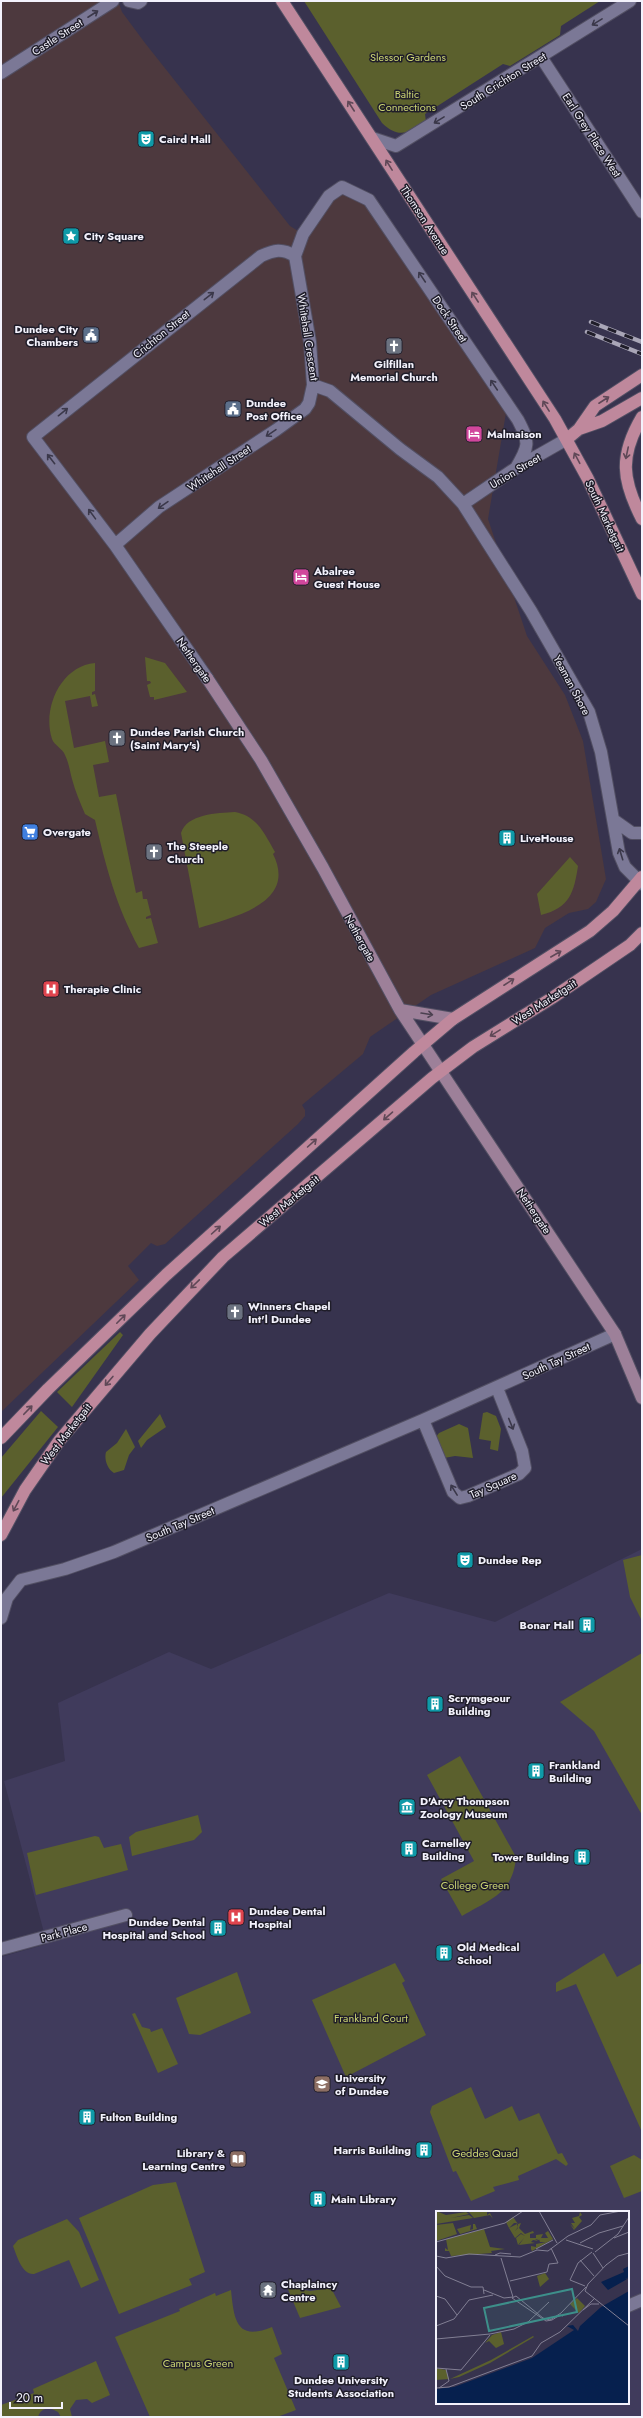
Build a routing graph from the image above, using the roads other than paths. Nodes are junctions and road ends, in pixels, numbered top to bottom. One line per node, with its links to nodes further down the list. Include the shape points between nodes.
1 (113, 1): 5 (street, Castle Street, one-way to 1)
2 (282, 1): 6 (main road, Thomson Avenue, one-way to 2)
3 (630, 1): 4 (street, South Crichton Street, one-way to 4)
4 (541, 57): 6 (street, South Crichton Street, one-way to 6, via 396,146); 8 (street, Earl Grey Place West)
5 (1, 73)
6 (372, 138): 16 (main road, Thomson Avenue, one-way to 6)
7 (342, 187): 9 (street, Whitehall Crescent, via 329,196 303,234); 17 (street, Dock Street, one-way to 7, via 525,452 527,438 518,420 369,200)
8 (642, 212)
9 (295, 256): 11 (street, Whitehall Crescent, via 310,342); 15 (street, Crichton Street, one-way to 9, via 262,256 274,250 286,250)
10 (642, 375): 14 (main road, one-way to 10, via 595,406)
11 (314, 385): 18 (street, Whitehall Crescent, via 330,391 438,477); 20 (street, Whitehall Street, one-way to 20, via 313,395 305,409 159,507)
12 (642, 398): 14 (main road, via 602,421)
13 (642, 417): 19 (main road, one-way to 19, via 632,434 625,473 628,492)
14 (579, 429): 16 (main road)
15 (33, 437): 20 (street, Nethergate, one-way to 15)
16 (567, 439): 17 (street, Union Street); 21 (main road, South Marketgait, one-way to 16)
17 (516, 468): 18 (street, Union Street)
18 (463, 504): 22 (street, Yeaman Shore, via 530,610 589,712 601,752)
19 (642, 518)
20 (115, 545): 27 (street, Nethergate, via 207,678 269,774)
21 (642, 594)
22 (615, 821): 23 (street, via 632,833); 24 (street, Yeaman Shore, one-way to 22, via 625,867 619,853)
23 (642, 833)
24 (641, 881): 28 (main road, one-way to 24, via 590,931)
25 (642, 933): 26 (main road, West Marketgait)
26 (636, 945): 30 (main road, West Marketgait, one-way to 30, via 473,1047)
27 (400, 1010): 28 (street, one-way to 28); 29 (street, Nethergate)
28 (453, 1019): 29 (main road)
29 (423, 1045): 30 (street, Nethergate); 35 (main road, one-way to 29, via 166,1275)
30 (441, 1072): 31 (street, Nethergate); 36 (main road, West Marketgait, one-way to 36, via 223,1257 190,1289 58,1441 25,1490)
31 (615, 1334): 32 (street, South Tay Street); 33 (street, Nethergate)
32 (497, 1388): 34 (street, South Tay Street); 34 (street, Tay Square, one-way to 34, via 522,1451 525,1468 519,1474 460,1498 453,1492)
33 (642, 1398)
34 (423, 1420): 37 (street, South Tay Street, via 114,1552 65,1569 21,1580 7,1598)
35 (1, 1438)
36 (1, 1534)
37 (1, 1618)
38 (126, 1915): 39 (street, Park Place)
39 (1, 1949)
40 (642, 2300): 41 (street)
41 (629, 2306)

